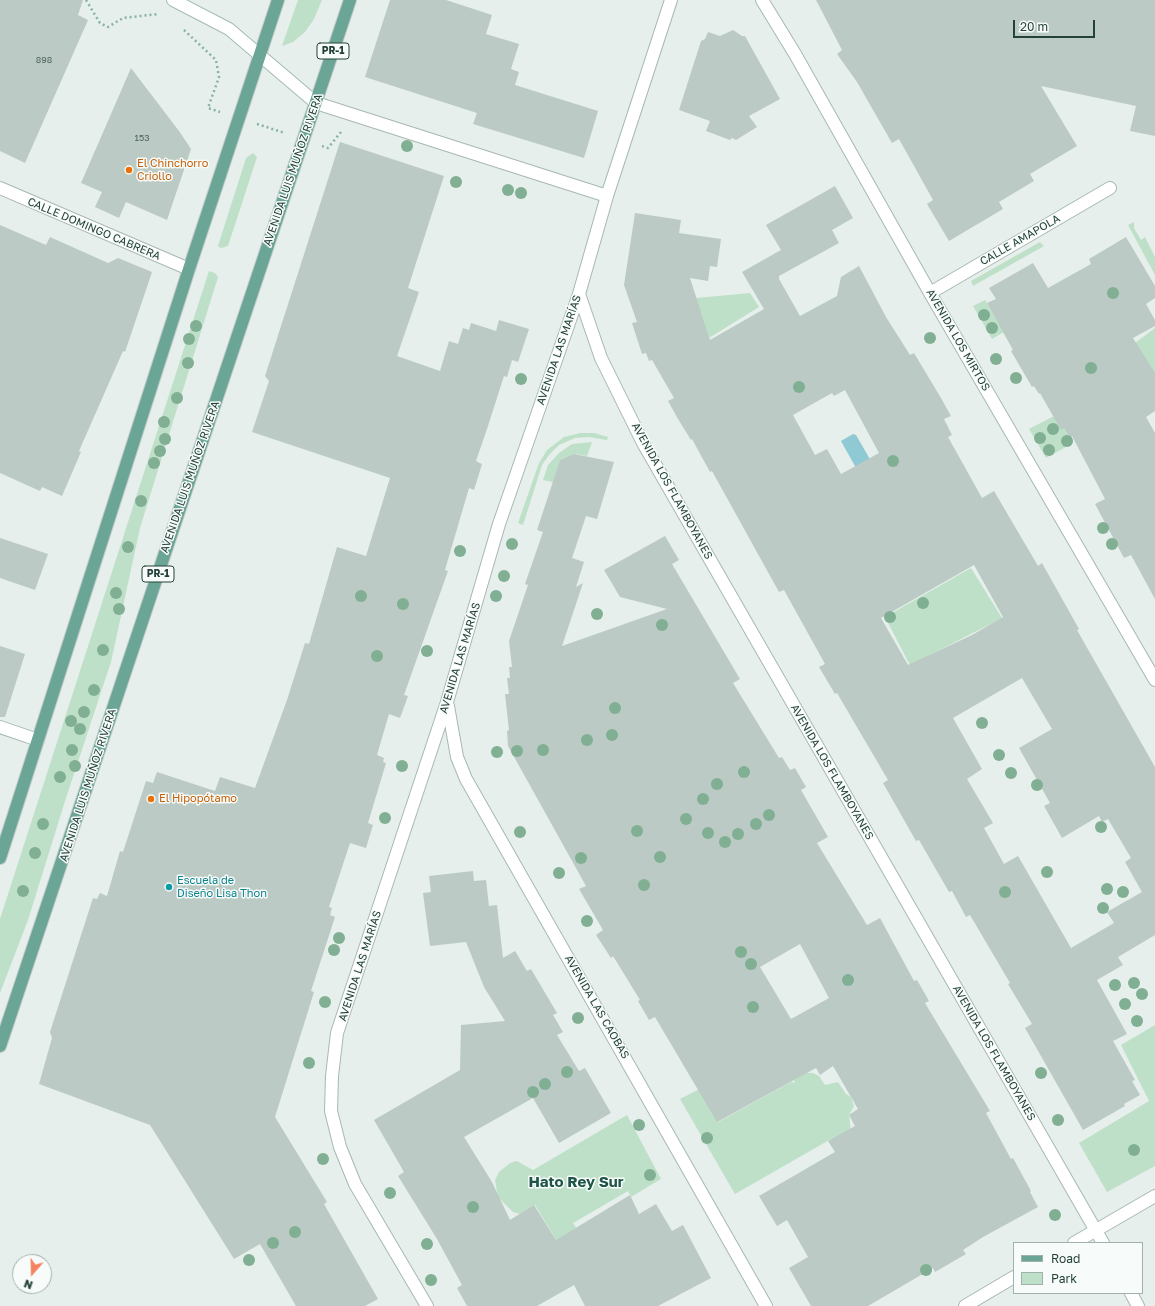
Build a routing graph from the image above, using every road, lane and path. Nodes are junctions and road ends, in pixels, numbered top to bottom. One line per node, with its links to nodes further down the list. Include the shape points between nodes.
1 (173, 0): 6 (street, via 229,29)
2 (278, 0): 6 (main road)
3 (350, 0): 7 (main road, AVENIDA LUIS MUÑOZ RIVERA / PR-1)
4 (671, 0): 10 (street, AVENIDA LAS MARÍAS)
5 (762, 0): 12 (street, AVENIDA LOS MIRTOS)
6 (259, 56): 7 (street); 11 (main road)
7 (316, 103): 10 (street); 19 (main road, AVENIDA LUIS MUÑOZ RIVERA / PR-1)
8 (0, 188): 11 (street, CALLE DOMINGO CABRERA)
9 (1110, 188): 12 (street, CALLE AMAPOLA)
10 (607, 196): 13 (street, AVENIDA LAS MARÍAS)
11 (188, 269): 17 (main road)
12 (930, 293): 14 (street, AVENIDA LOS MIRTOS)
13 (579, 294): 15 (street, AVENIDA LAS MARÍAS, via 500,524); 21 (street, AVENIDA LOS FLAMBOYANES, via 602,358 643,443)
14 (1155, 680)
15 (447, 702): 26 (street, AVENIDA LAS MARÍAS, via 337,1033 332,1076 331,1111 340,1147 354,1184); 27 (street, AVENIDA LAS CAOBAS, via 457,757 466,779)
16 (0, 727): 17 (street)
17 (38, 740): 18 (main road)
18 (0, 858)
19 (0, 1046)
20 (1155, 1196): 21 (street)
21 (1096, 1230): 22 (street); 23 (street, AVENIDA LOS FLAMBOYANES)
22 (1076, 1242)
23 (1102, 1242)
24 (1013, 1278): 28 (street)
25 (1132, 1294): 29 (street)
26 (427, 1306)
27 (766, 1306)
28 (964, 1306)
29 (1138, 1306)

